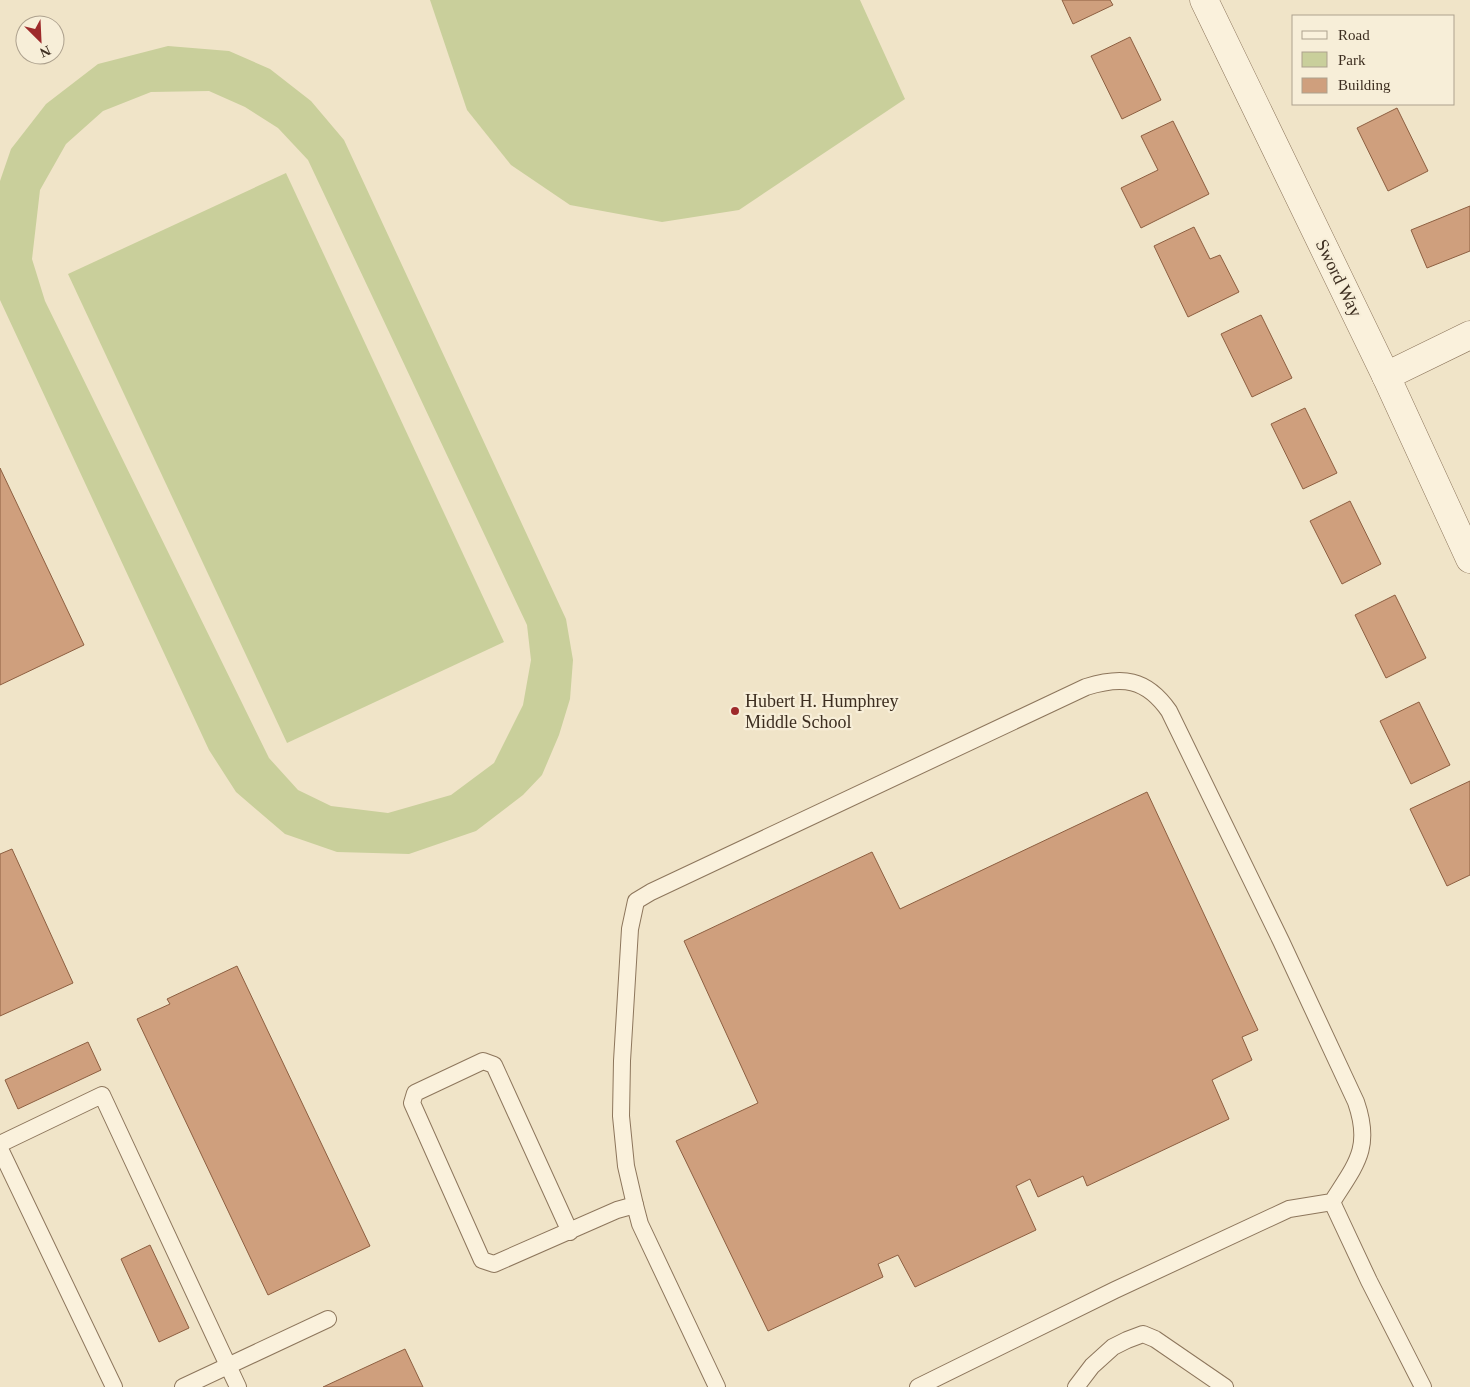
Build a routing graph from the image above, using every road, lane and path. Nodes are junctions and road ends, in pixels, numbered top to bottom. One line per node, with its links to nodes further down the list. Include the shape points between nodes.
1 (1204, 0): 3 (street, Sword Way)
2 (1470, 335): 3 (street)
3 (1386, 376): 4 (street, Sword Way)
4 (1470, 559)
5 (0, 1144): 11 (lane, via 102,1095)
6 (0, 1149): 12 (lane)
7 (1332, 1202): 8 (lane, via 1356,1164 1362,1148 1361,1117 1356,1102 1169,711 1155,694 1132,682 1120,680 1086,687 636,901 630,929 621,1116 626,1166); 16 (lane, via 1289,1209); 19 (lane)
8 (635, 1206): 9 (lane, via 617,1210); 15 (lane, via 640,1224)
9 (570, 1232): 9 (lane, via 494,1264 482,1260 412,1103 415,1093 483,1061 494,1065)
10 (328, 1319): 11 (lane)
11 (229, 1366): 13 (lane); 14 (lane)
12 (114, 1387)
13 (183, 1387)
14 (238, 1387)
15 (717, 1387)
16 (918, 1387)
17 (1076, 1387): 18 (lane, via 1092,1366 1113,1348 1143,1334)
18 (1225, 1387)
19 (1424, 1387)

